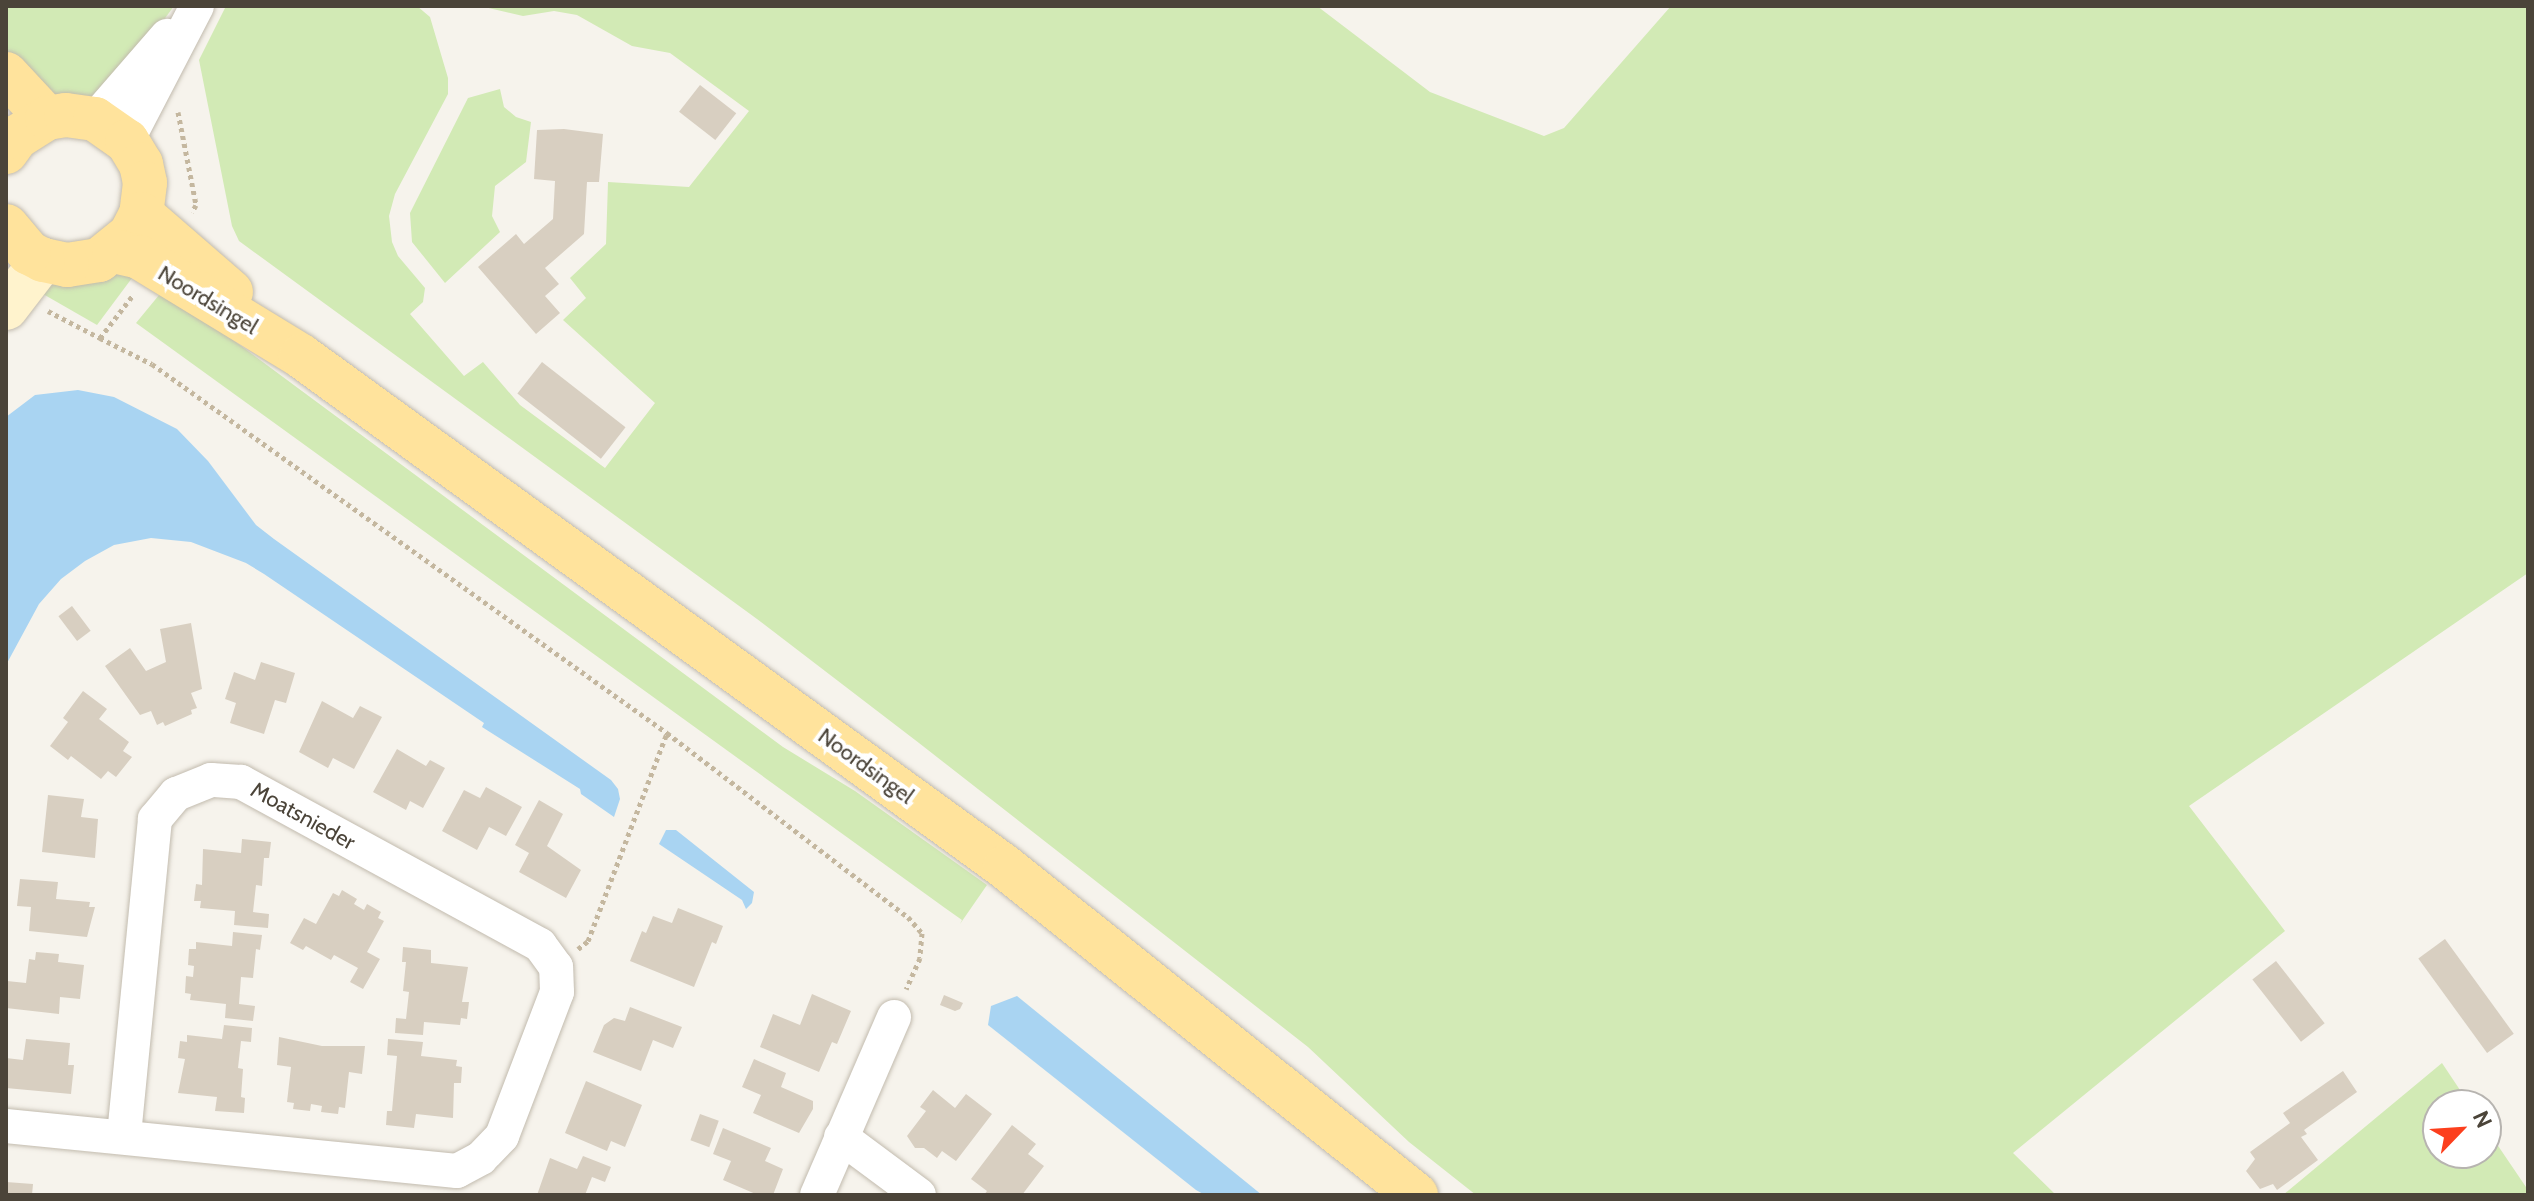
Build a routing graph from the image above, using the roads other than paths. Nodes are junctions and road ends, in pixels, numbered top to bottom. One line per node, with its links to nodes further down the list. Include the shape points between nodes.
1 (195, 6): 4 (street)
2 (6, 74): 3 (main road)
3 (47, 118): 4 (main road, via 66,115); 5 (main road)
4 (111, 130): 6 (main road, via 141,164)
5 (7, 145)
6 (141, 214): 8 (main road); 10 (main road, Noordsingel)
7 (17, 243): 8 (main road, via 67,265); 9 (main road)
8 (114, 251): 10 (main road, Noordsingel, via 139,257)
9 (6, 308)
10 (301, 356): 17 (main road, Noordsingel, via 1005,867)
11 (894, 1017): 14 (street)
12 (6, 1126): 13 (street)
13 (124, 1136): 13 (street, Moatsnieder, via 457,1171 481,1158 502,1136 557,992 556,967 540,945 241,782 211,780 187,789 155,819)
14 (841, 1137): 15 (street); 16 (street)
15 (817, 1195)
16 (919, 1195)
17 (1416, 1195)

